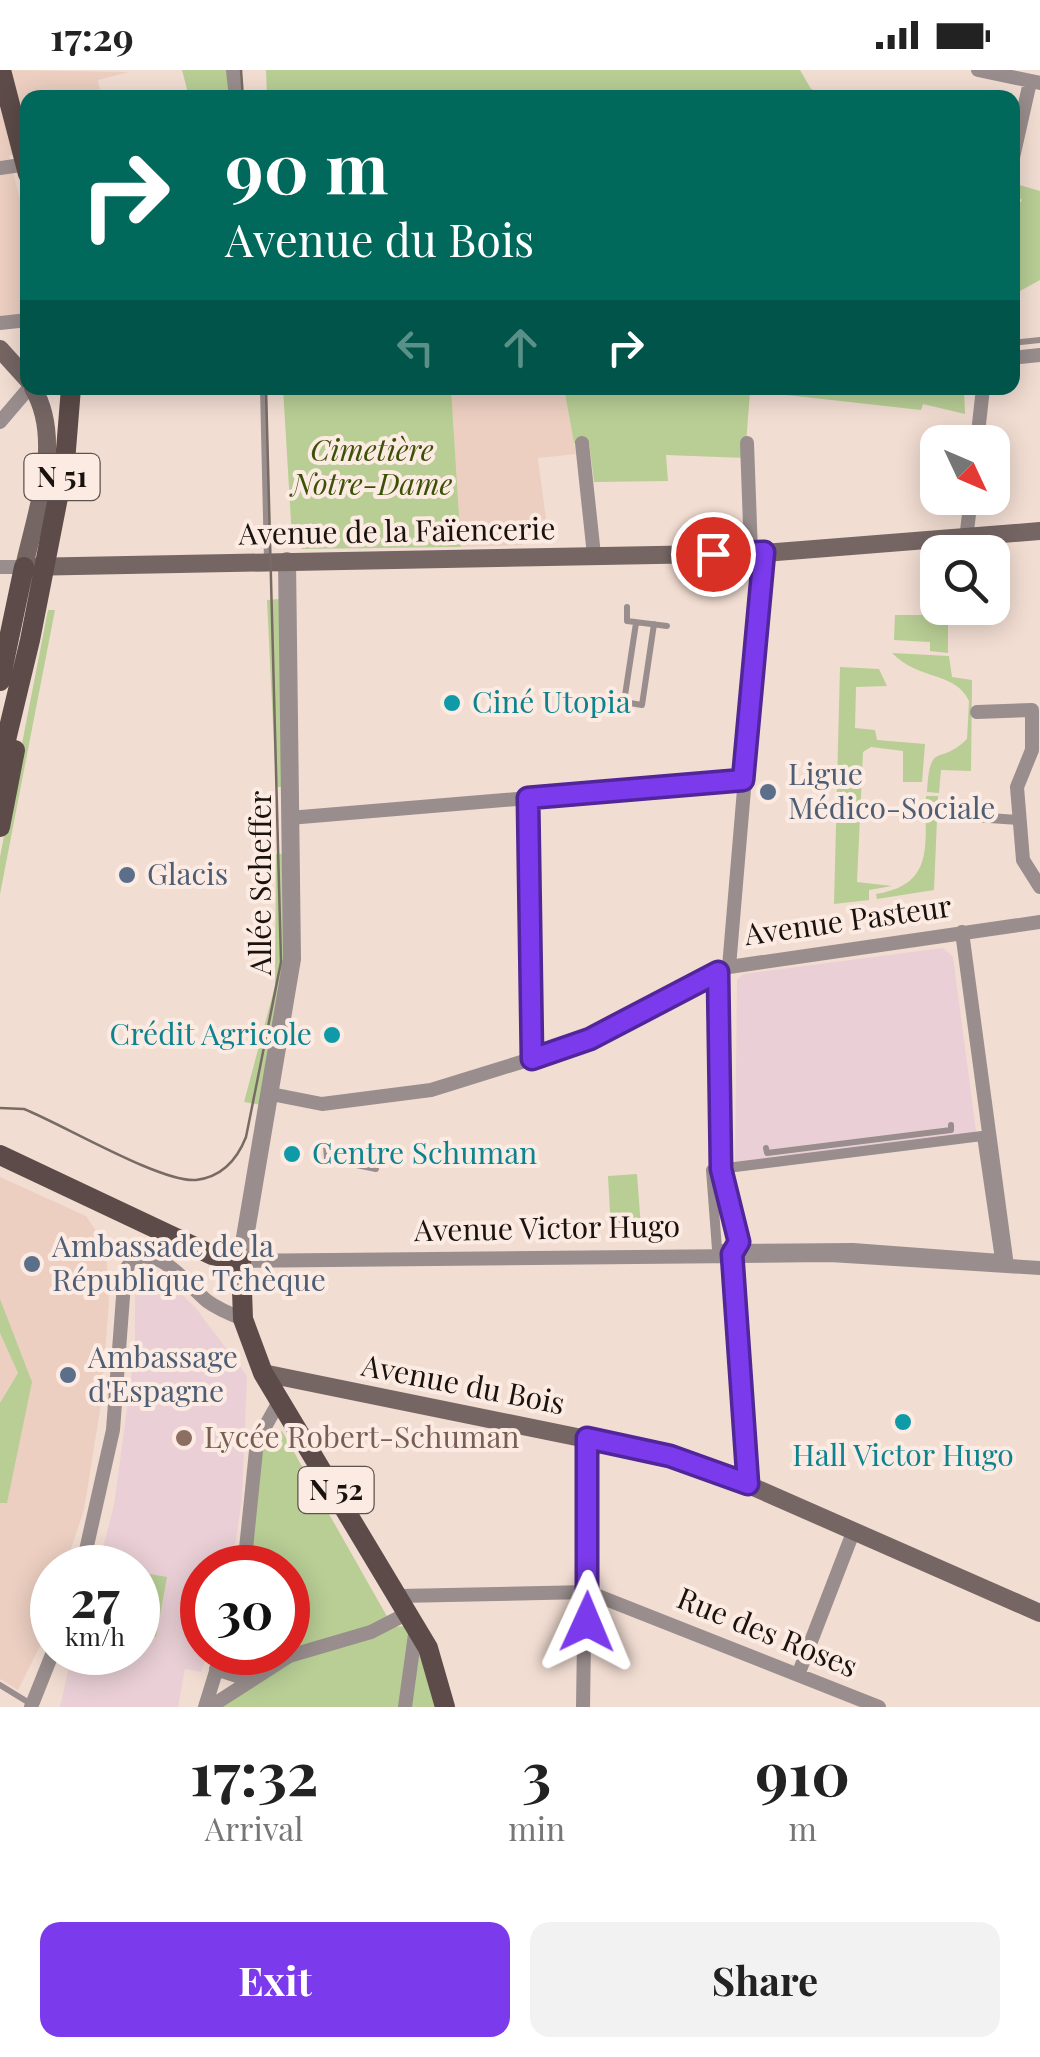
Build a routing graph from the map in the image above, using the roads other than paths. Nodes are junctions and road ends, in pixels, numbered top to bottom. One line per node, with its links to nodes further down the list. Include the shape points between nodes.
1 (0, 70): 5 (main road)
2 (978, 70): 3 (street)
3 (1035, 83): 4 (street)
4 (1020, 135)
5 (20, 142)
6 (0, 348): 7 (main road)
7 (20, 373)
8 (24, 395): 13 (street)
9 (34, 395): 24 (main road, via 48,449)
10 (70, 395): 24 (main road, N 51, via 69,434)
11 (264, 395): 22 (lane)
12 (982, 395): 14 (street)
13 (0, 422)
14 (979, 425)
15 (582, 443): 21 (street)
16 (748, 443): 20 (street)
17 (1040, 531): 18 (main road, Avenue de la Faïencerie)
18 (1003, 535)
19 (920, 542): 20 (main road, Avenue de la Faïencerie)
20 (758, 553): 21 (main road, Avenue de la Faïencerie); 36 (street)
21 (594, 556): 23 (main road, Avenue de la Faïencerie)
22 (267, 561): 23 (main road, Avenue de la Faïencerie); 24 (main road, Avenue de la Faïencerie)
23 (287, 561): 39 (street, Allée Scheffer)
24 (34, 566): 25 (street); 30 (main road, N 51)
25 (0, 567)
26 (627, 608): 27 (lane, via 626,622)
27 (636, 622): 28 (lane); 28 (lane, via 624,702 642,705)
28 (654, 624): 29 (lane)
29 (667, 626)
30 (21, 635): 31 (main road, N 51); 34 (main road, N 51); 35 (main road, N 51); 41 (main road, N 51, via 20,724)
31 (0, 681)
32 (1036, 710): 33 (street); 40 (street, via 1032,750 1017,787)
33 (977, 712)
34 (0, 719)
35 (0, 765)
36 (743, 780): 37 (street); 45 (street)
37 (528, 798): 39 (street); 46 (street)
38 (975, 817): 40 (street)
39 (289, 818): 47 (street, Allée Scheffer, via 292,960)
40 (1019, 820): 42 (street, via 1022,860)
41 (0, 827)
42 (1040, 887)
43 (1040, 922): 44 (street, Avenue Pasteur)
44 (962, 932): 45 (street, Avenue Pasteur); 56 (street)
45 (723, 970): 46 (street, Avenue Pasteur, via 590,1039); 53 (street)
46 (532, 1059): 47 (street, Avenue Pasteur, via 431,1090 324,1109)
47 (270, 1094): 55 (street, Allée Scheffer)
48 (951, 1125): 50 (lane, via 876,1140 767,1153)
49 (326, 1144): 52 (lane, via 327,1160)
50 (766, 1148)
51 (0, 1155): 55 (main road, via 212,1256)
52 (376, 1169)
53 (721, 1169): 54 (lane, via 738,1232); 54 (street, via 711,1170 717,1249); 54 (street, via 982,1136 1000,1259 853,1248)
54 (734, 1252): 55 (street, Avenue Victor Hugo); 56 (street, Avenue Victor Hugo); 62 (street)
55 (242, 1261): 58 (main road, N 52)
56 (1008, 1266): 57 (street, Avenue Victor Hugo)
57 (1037, 1270)
58 (243, 1319): 59 (main road, N 52); 64 (street, via 206,1300 153,1257 138,1258 125,1270 113,1430)
59 (263, 1373): 60 (main road, N 52); 61 (main road, Avenue du Bois)
60 (280, 1400): 65 (street, via 257,1441); 67 (main road, N 52)
61 (587, 1438): 62 (main road, Avenue du Bois, via 670,1456); 66 (street)
62 (748, 1484): 63 (main road, Avenue du Bois)
63 (854, 1530): 68 (main road, Avenue du Bois); 72 (street)
64 (87, 1545)
65 (246, 1545)
66 (588, 1592): 67 (street, Rue des Roses); 72 (street, Rue des Roses); 79 (street)
67 (408, 1612): 73 (street, via 371,1632 289,1656); 77 (street); 78 (main road, N 52, via 436,1664)
68 (1040, 1613)
69 (44, 1675): 75 (street)
70 (215, 1675): 76 (street)
71 (233, 1675): 73 (street)
72 (798, 1675): 80 (street, Rue des Roses)
73 (248, 1680): 76 (street)
74 (0, 1684): 75 (lane)
75 (32, 1706)
76 (208, 1707)
77 (405, 1707)
78 (445, 1707)
79 (583, 1707)
80 (879, 1707)

